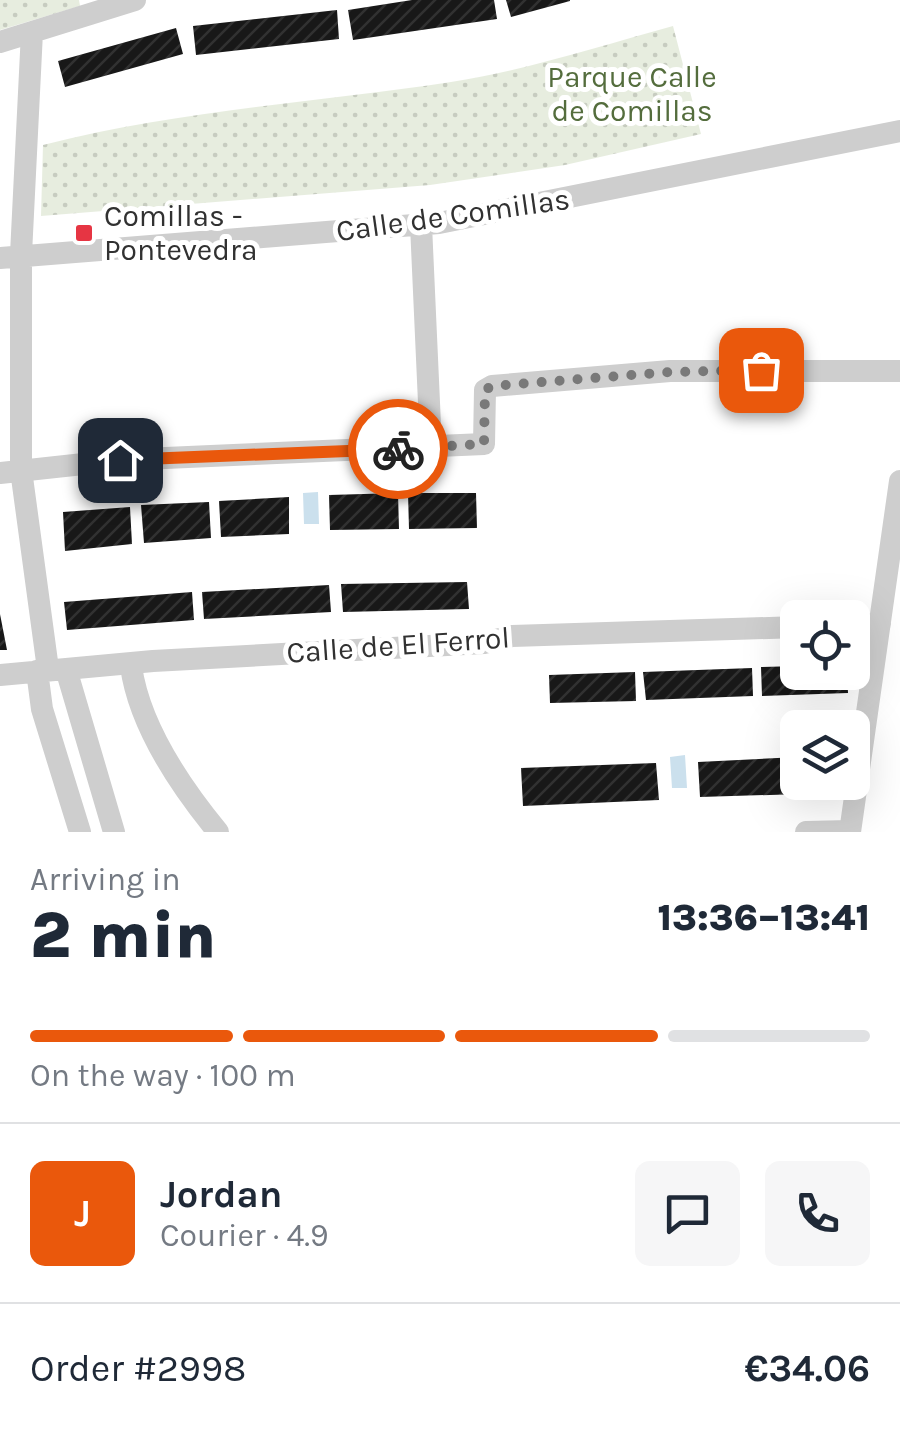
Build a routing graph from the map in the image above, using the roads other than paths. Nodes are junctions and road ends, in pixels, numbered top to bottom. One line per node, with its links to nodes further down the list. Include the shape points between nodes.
1 (134, 0): 2 (street)
2 (88, 7): 3 (street)
3 (32, 32): 4 (street); 7 (street)
4 (0, 42)
5 (900, 132): 6 (street, Calle de Comillas)
6 (421, 225): 7 (street, Calle de Comillas); 9 (street)
7 (10, 256): 10 (street)
8 (900, 371): 9 (street, via 670,372 492,386 485,390 484,444)
9 (431, 447): 10 (street)
10 (10, 471): 16 (street)
11 (900, 482): 13 (street)
12 (870, 624): 13 (street)
13 (880, 624): 17 (street)
14 (780, 627): 15 (street, Calle de El Ferrol, via 512,636)
15 (131, 666): 16 (street, Calle de El Ferrol); 20 (street, via 163,750)
16 (35, 671): 18 (street); 19 (street)
17 (850, 831): 21 (street)
18 (80, 832)
19 (114, 832)
20 (218, 832)
21 (806, 832)

